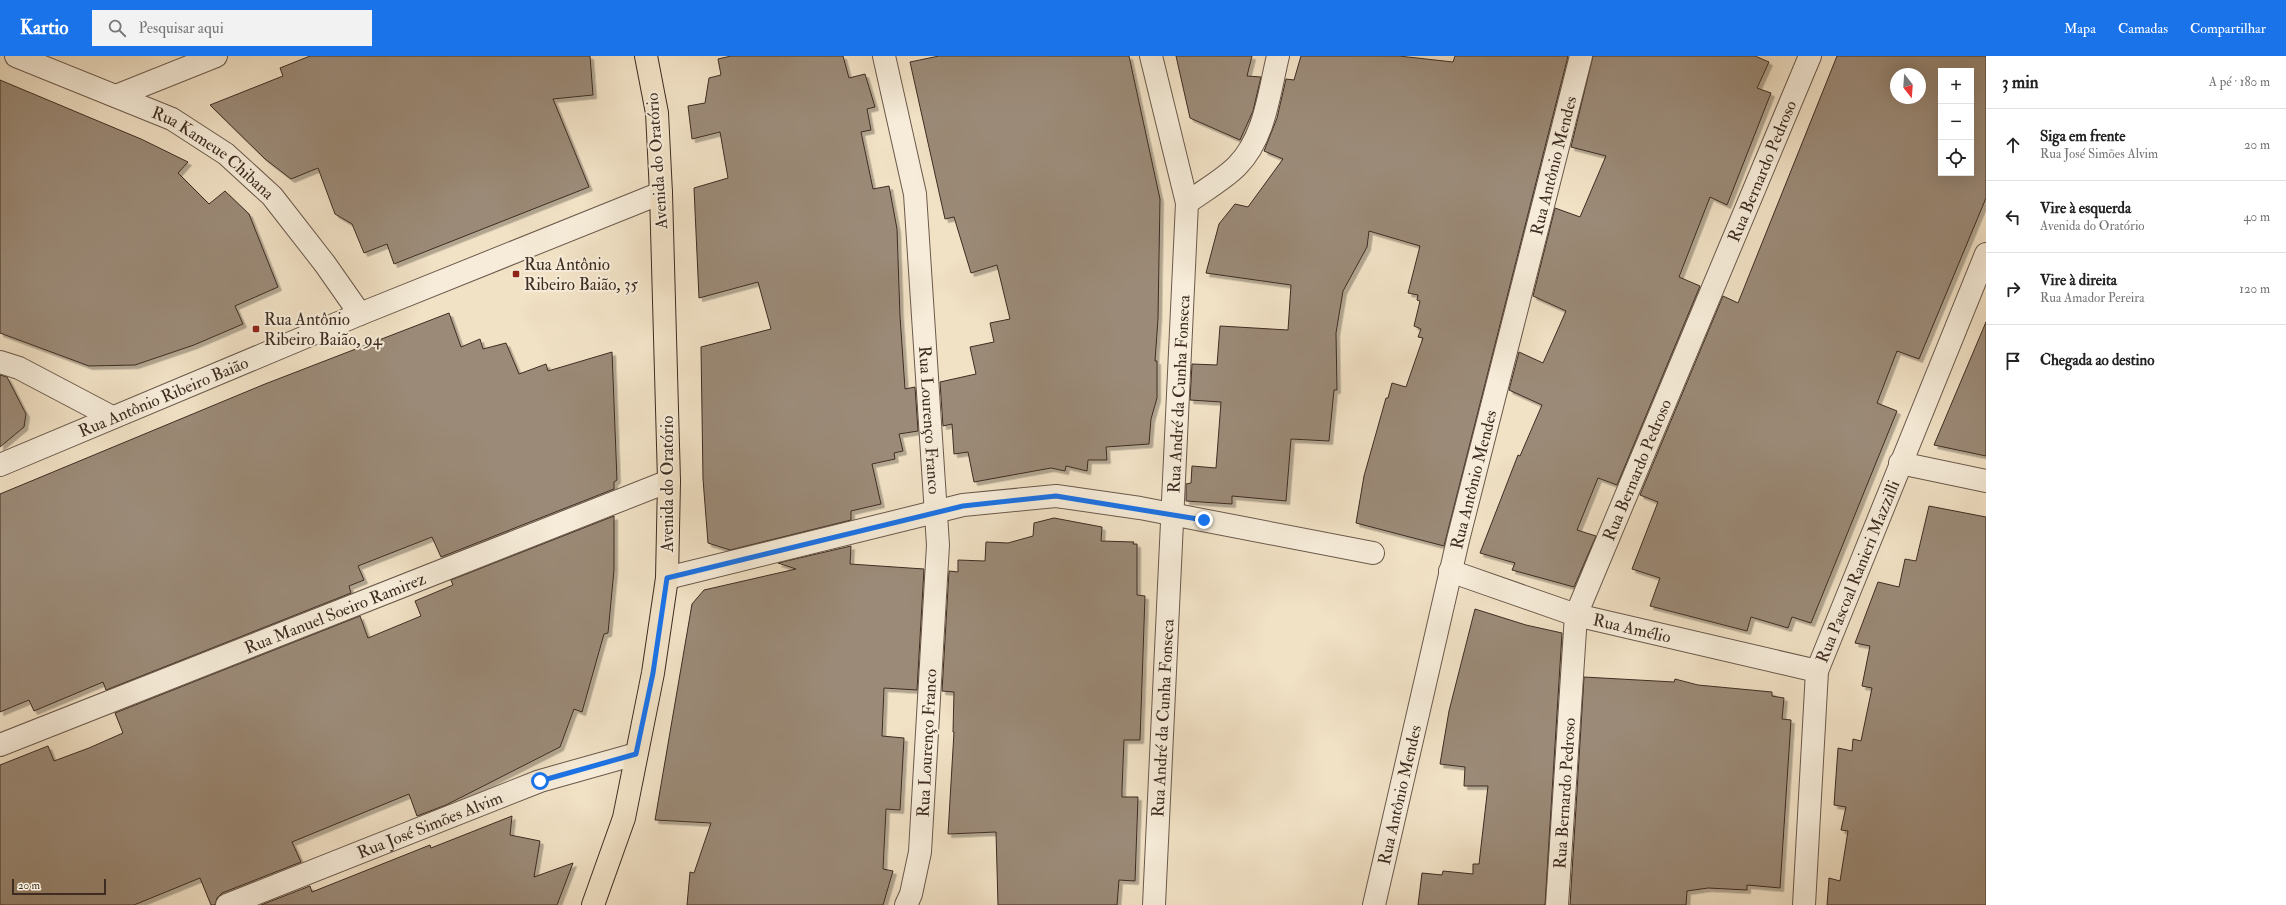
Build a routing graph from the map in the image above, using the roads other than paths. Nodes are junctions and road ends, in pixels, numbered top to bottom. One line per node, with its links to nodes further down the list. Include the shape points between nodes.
1 (16, 56): 9 (street, Rua Kameue Chibana)
2 (216, 56): 9 (street)
3 (646, 56): 10 (main road, Avenida do Oratório, via 657,112)
4 (884, 56): 20 (street, Rua Lourenço Franco, via 915,194)
5 (1151, 56): 11 (street, Rua André da Cunha Fonseca)
6 (1278, 56): 11 (street, via 1263,120 1253,145 1236,166)
7 (1582, 56): 23 (street, Rua Antônio Mendes)
8 (1810, 56): 25 (street, Rua Bernardo Pedroso)
9 (116, 96): 13 (street, Rua Kameue Chibana, via 172,119 226,154 272,196)
10 (661, 193): 13 (street, Rua Antônio Ribeiro Baião); 18 (main road, Avenida do Oratório)
11 (1188, 203): 21 (street, Rua André da Cunha Fonseca)
12 (1986, 254): 16 (street, Rua Pascoal Ranieri Mazzilli)
13 (360, 314): 15 (street, Rua Antônio Ribeiro Baião)
14 (0, 362): 15 (street, via 19,368)
15 (112, 417): 17 (street, Rua Antônio Ribeiro Baião)
16 (1900, 463): 19 (street); 26 (street, Rua Pascoal Ranieri Mazzilli)
17 (0, 466)
18 (669, 481): 24 (main road, Avenida do Oratório); 27 (street, Rua Manuel Soeiro Ramirez)
19 (1986, 481)
20 (936, 513): 21 (street, via 963,506 1056,496); 24 (street); 31 (street, Rua Lourenço Franco, via 938,545 920,852 911,894)
21 (1173, 514): 22 (street); 32 (street, Rua André da Cunha Fonseca)
22 (1373, 553)
23 (1450, 571): 25 (street, Rua Amélio); 33 (street, Rua Antônio Mendes)
24 (667, 578): 28 (main road, Avenida do Oratório, via 653,673)
25 (1576, 615): 26 (street, Rua Amélio); 34 (street, Rua Bernardo Pedroso)
26 (1817, 671): 35 (street, Rua Pascoal Ranieri Mazzilli)
27 (0, 745)
28 (636, 754): 29 (street, Rua José Simões Alvim, via 540,781); 30 (main road, Avenida do Oratório, via 624,818)
29 (227, 905)
30 (593, 905)
31 (906, 905)
32 (1154, 905)
33 (1374, 905)
34 (1556, 905)
35 (1804, 905)

